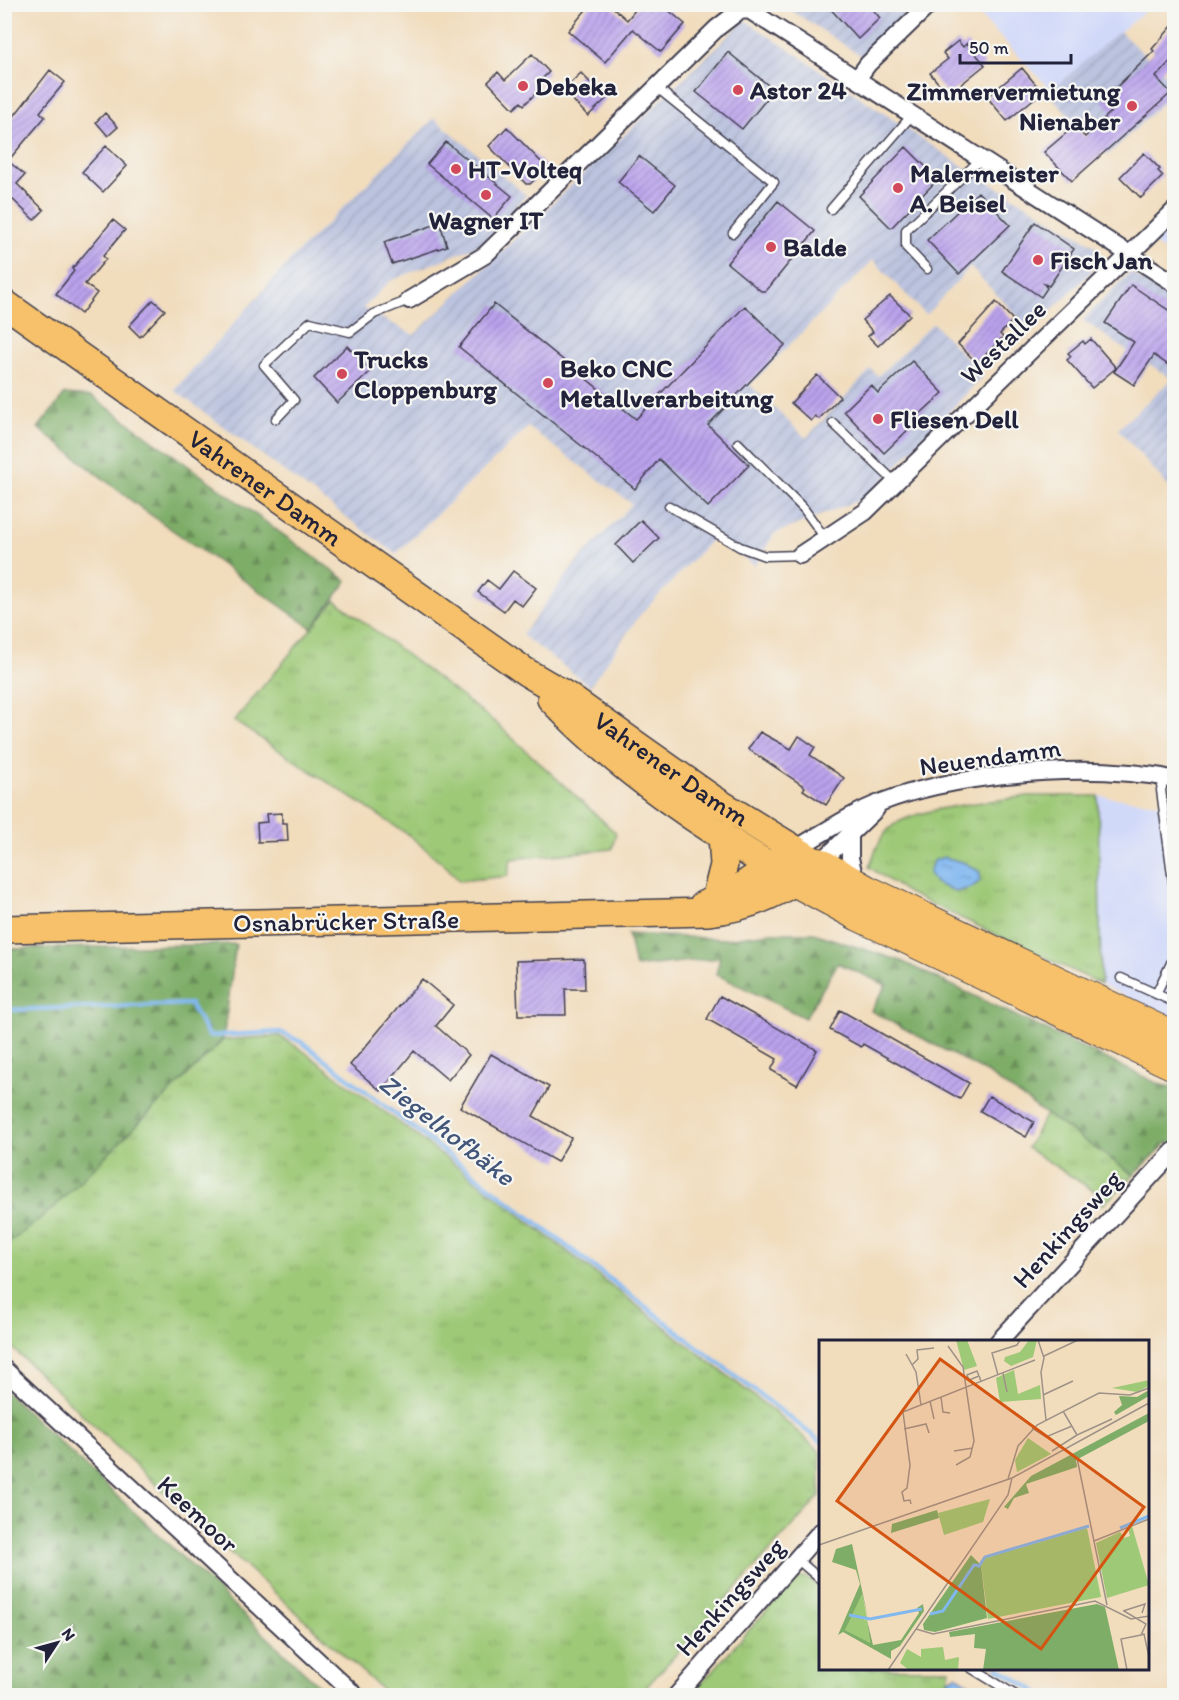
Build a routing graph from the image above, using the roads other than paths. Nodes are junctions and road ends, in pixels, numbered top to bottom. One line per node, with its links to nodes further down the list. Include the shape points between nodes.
1 (930, 4): 2 (street)
2 (857, 79): 3 (street, via 749,10 739,11 717,28); 4 (street)
3 (656, 87): 8 (lane, via 774,182); 12 (street, via 485,255)
4 (912, 115): 5 (street); 6 (lane)
5 (981, 159): 9 (street); 10 (lane, via 906,230 906,247)
6 (831, 209)
7 (1174, 211): 9 (street, Westallee)
8 (733, 233)
9 (1130, 255): 11 (street); 17 (street, Westallee)
10 (927, 269)
11 (1174, 284)
12 (408, 300): 14 (lane, via 374,314 350,332 310,322 264,365 294,399)
13 (4, 303): 21 (main road, Vahrener Damm)
14 (276, 419)
15 (833, 423): 17 (lane)
16 (738, 444): 19 (lane, via 804,508)
17 (896, 483): 19 (street, Westallee, via 866,512)
18 (669, 506): 20 (lane, via 740,547 765,556)
19 (825, 538): 20 (street, Westallee)
20 (800, 555)
21 (526, 672): 25 (main road, Vahrener Damm, via 613,758); 26 (main road, Vahrener Damm, via 567,696)
22 (1170, 778): 23 (street, Neuendamm, via 1108,771 1036,772 943,786); 29 (lane, via 1161,790)
23 (884, 801): 24 (street, Neuendamm); 26 (street, Neuendamm, via 846,818)
24 (850, 834): 26 (street, Neuendamm); 28 (street)
25 (722, 835): 27 (main road, Vahrener Damm); 30 (main road, via 724,865)
26 (804, 865): 27 (main road, Vahrener Damm); 28 (highway); 31 (main road, Osnabrücker Straße, via 744,907); 38 (highway, via 859,915)
27 (770, 866): 30 (main road, Osnabrücker Straße)
28 (856, 885): 37 (highway)
29 (1174, 890)
30 (715, 900): 31 (main road, Osnabrücker Straße)
31 (687, 911): 32 (main road, Osnabrücker Straße)
32 (4, 929)
33 (1174, 957): 35 (lane)
34 (1121, 978): 35 (lane)
35 (1156, 994): 36 (lane)
36 (1174, 1002)
37 (1174, 1038)
38 (1174, 1064)
39 (1174, 1151): 40 (street, Henkingsweg)
40 (999, 1340)
41 (4, 1369): 46 (street, Keemoor)
42 (819, 1533): 43 (street, Henkingsweg)
43 (798, 1560): 44 (lane); 47 (street, Henkingsweg)
44 (819, 1578)
45 (974, 1670): 48 (lane)
46 (356, 1695)
47 (676, 1695)
48 (1017, 1695)

